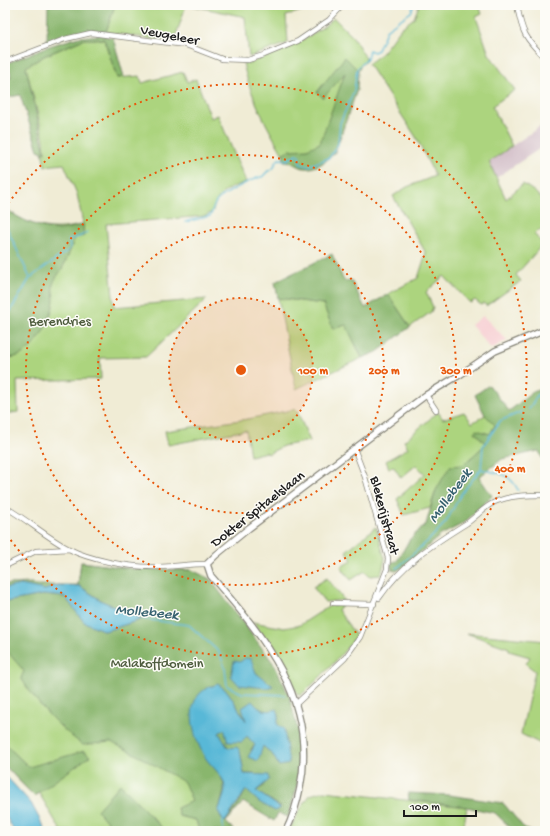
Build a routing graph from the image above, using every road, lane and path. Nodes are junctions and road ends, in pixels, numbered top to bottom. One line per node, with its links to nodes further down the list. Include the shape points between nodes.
1 (343, 5): 4 (street, Veugeleer, via 329,20 298,41 248,60 222,59 186,46 91,33 65,39)
2 (517, 5): 3 (street, via 524,34)
3 (545, 58)
4 (5, 62)
5 (545, 330): 6 (street, Dokter Spitaelslaan, via 495,351)
6 (426, 395): 7 (street); 8 (street, Dokter Spitaelslaan)
7 (436, 410)
8 (354, 448): 12 (street, Dokter Spitaelslaan, via 249,528); 14 (street, Blekerijstraat, via 388,558)
9 (545, 495): 15 (street, via 514,496 495,502 437,540)
10 (5, 507): 11 (street)
11 (69, 549): 12 (street, via 106,561 150,567); 13 (street, via 36,551)
12 (208, 564): 18 (street, Dokter Spitaelslaan, via 211,576 262,638 275,658)
13 (5, 566)
14 (387, 569): 15 (street); 17 (street, Blekerijstraat)
15 (395, 576): 17 (street)
16 (333, 603): 17 (street)
17 (374, 604): 18 (street, Blekerijstraat, via 360,637 346,658)
18 (297, 703): 19 (street, Dokter Spitaelslaan, via 303,739 303,768 296,806)
19 (286, 831)

